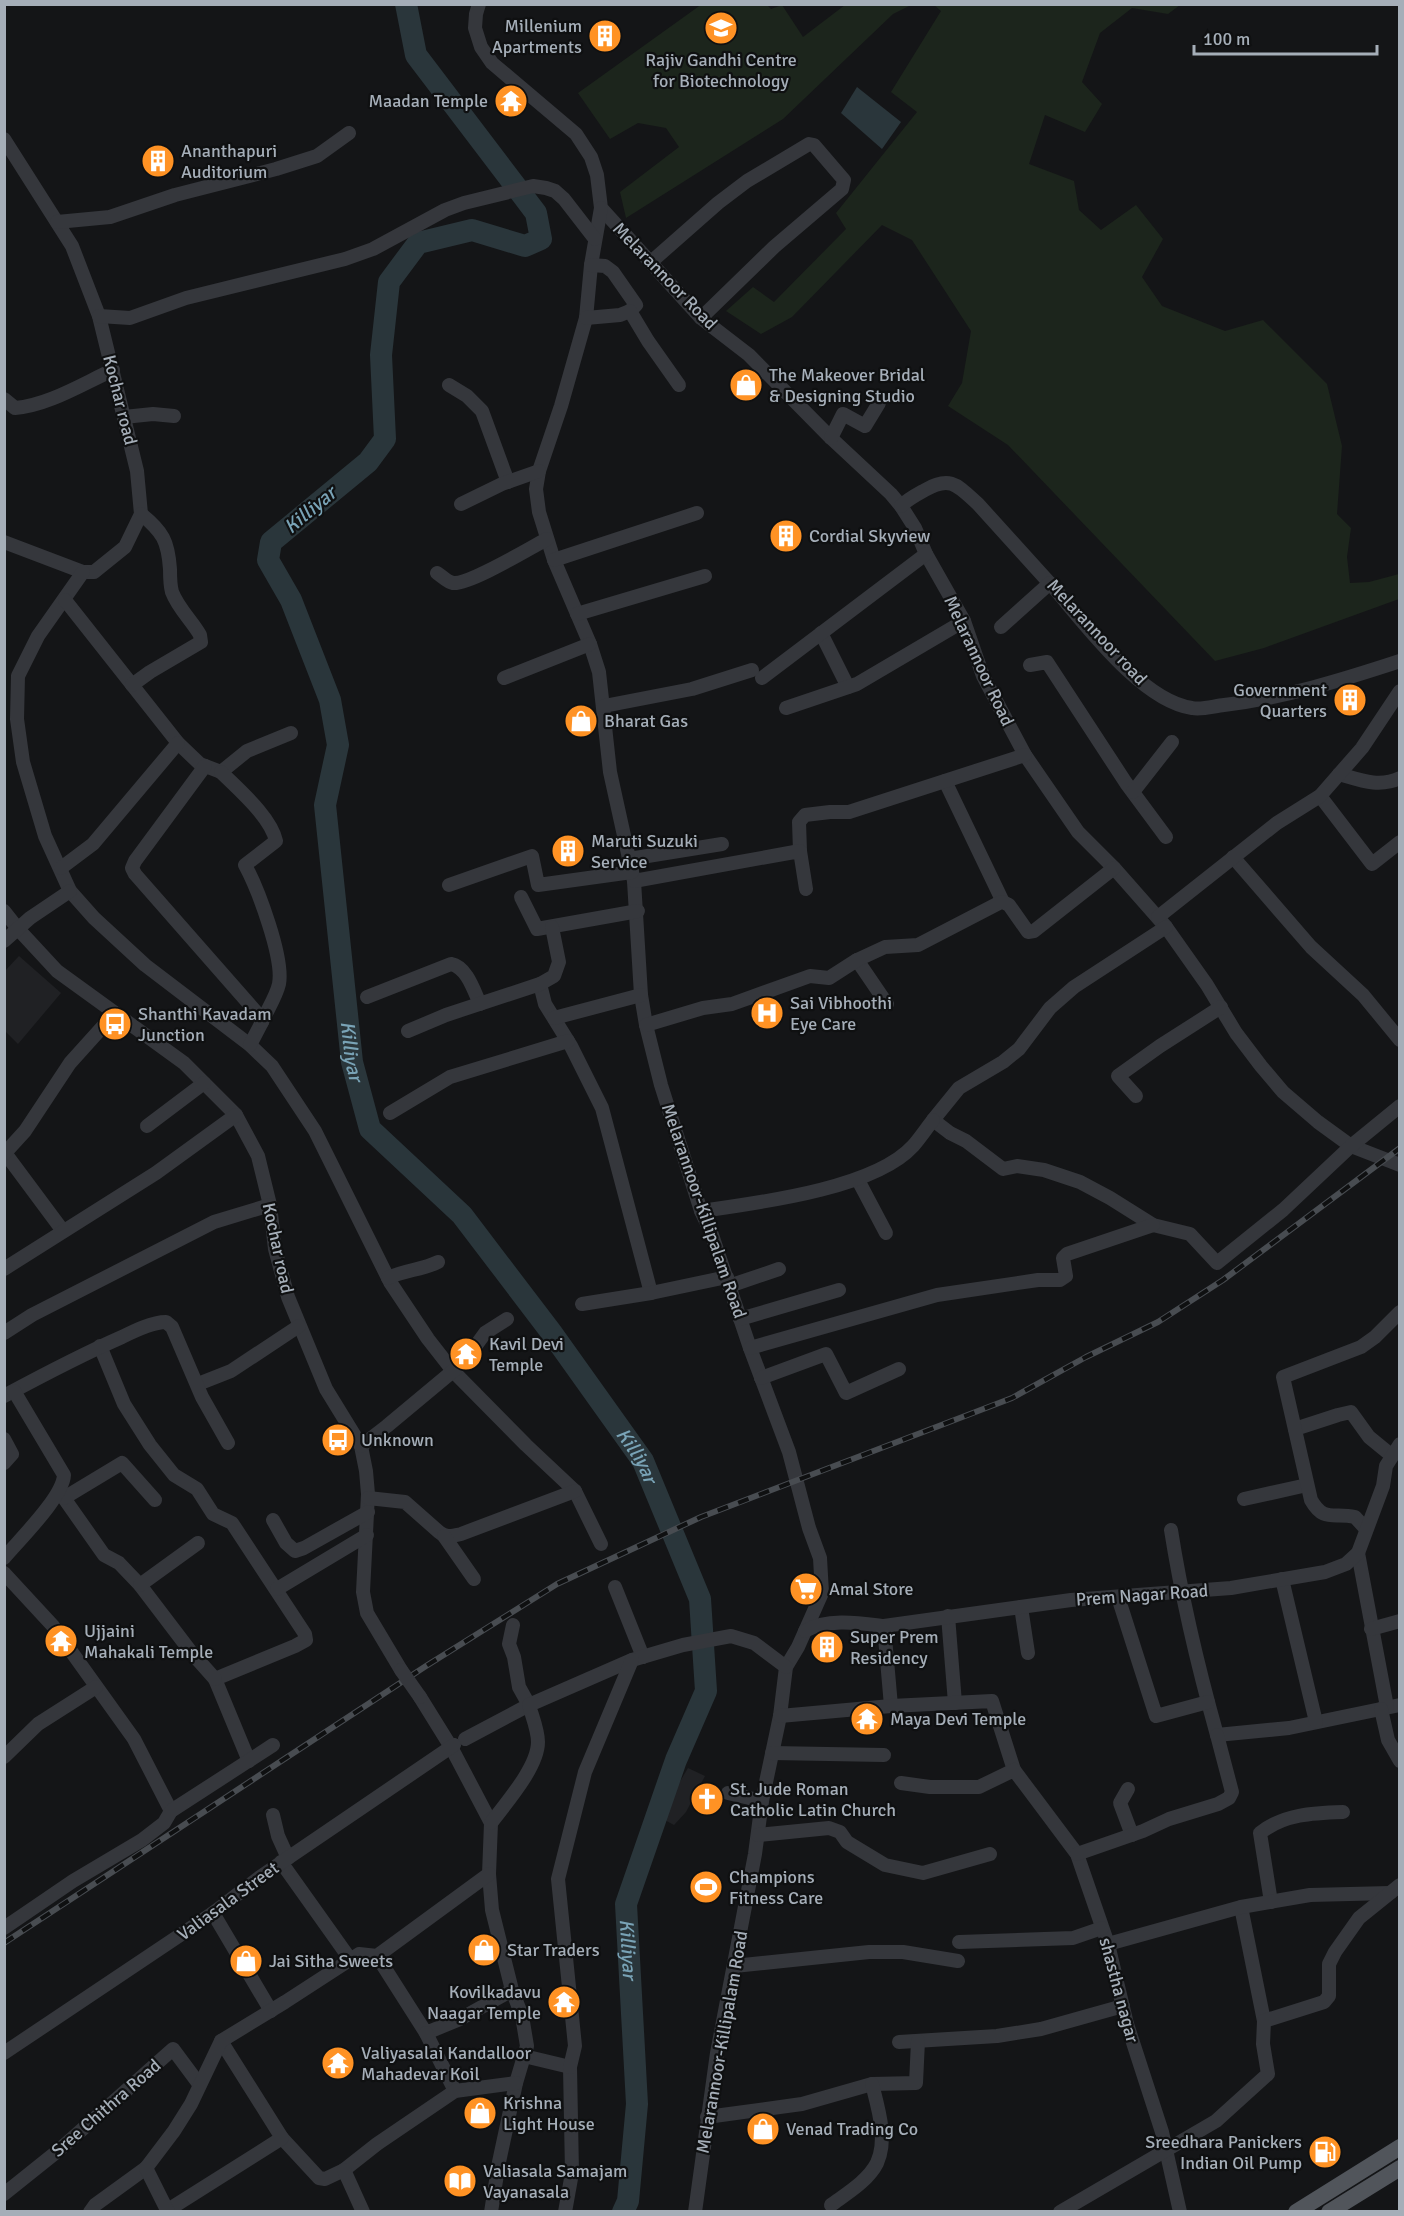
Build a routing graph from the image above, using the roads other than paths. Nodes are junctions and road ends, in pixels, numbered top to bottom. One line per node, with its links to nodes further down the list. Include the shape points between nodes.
1 (479, 4): 4 (street, Melarannoor Road, via 475,28 481,47 492,63 576,134 597,175)
2 (349, 133): 5 (street, via 317,156 276,169 175,195 110,217)
3 (4, 139): 5 (street, Kochar road)
4 (601, 208): 6 (street, Melarannoor-Killipalam Road); 7 (street, Melarannoor Road)
5 (57, 222): 10 (street, Kochar road, via 72,246)
6 (595, 239): 8 (street, Melarannoor-Killipalam Road); 10 (street, via 555,191 533,186 445,210 373,249 345,259 186,298 130,318)
7 (651, 262): 12 (street, Melarannoor Road); 12 (street, via 747,181 809,144 814,145 844,180 842,189 774,247)
8 (591, 265): 9 (street, via 605,266 613,272 636,305); 11 (street, Melarannoor-Killipalam Road)
9 (630, 311): 11 (street); 15 (street)
10 (99, 316): 13 (street, Kochar road)
11 (586, 318): 21 (street, Melarannoor-Killipalam Road)
12 (701, 318): 20 (street, Melarannoor Road, via 749,355)
13 (113, 369): 16 (street, via 25,408 15,408); 19 (street, Kochar road)
14 (449, 385): 22 (street, via 482,411)
15 (679, 386)
16 (4, 399)
17 (879, 403): 20 (street, via 865,426 843,414)
18 (174, 416): 19 (street)
19 (124, 417): 26 (street, Kochar road, via 137,471)
20 (831, 438): 24 (street, Melarannoor Road)
21 (539, 471): 22 (street); 27 (street, Melarannoor-Killipalam Road, via 536,489)
22 (508, 482): 23 (street)
23 (461, 504)
24 (901, 506): 29 (street, Melarannoor Road); 34 (street, Melarannoor road, via 937,483 949,482 978,504)
25 (697, 513): 30 (street)
26 (141, 514): 31 (street, Kochar road, via 126,548 94,572); 44 (street, via 164,535 171,591 201,642)
27 (547, 539): 30 (street, Melarannoor-Killipalam Road); 32 (street, via 458,583)
28 (4, 542): 31 (street)
29 (926, 554): 37 (street, Melarannoor Road); 39 (street)
30 (554, 560): 36 (street, Melarannoor-Killipalam Road)
31 (84, 572): 35 (street)
32 (437, 573)
33 (705, 576): 36 (street)
34 (1050, 583): 38 (street); 41 (street, Melarannoor road, via 1131,673 1168,701 1193,709 1304,691)
35 (66, 600): 44 (street); 65 (street, via 38,636 18,676 17,719 23,762 45,836)
36 (577, 614): 40 (street, Melarannoor-Killipalam Road)
37 (964, 621): 45 (street, via 887,669); 52 (street, Melarannoor Road, via 983,676)
38 (1001, 627)
39 (821, 633): 45 (street); 47 (street, via 757,674)
40 (590, 644): 43 (street); 47 (street, Melarannoor-Killipalam Road)
41 (1400, 661)
42 (1030, 665): 58 (street, via 1047,662)
43 (504, 678)
44 (132, 685): 51 (street)
45 (848, 687): 48 (street)
46 (1400, 691): 55 (street, via 1362,748)
47 (604, 706): 67 (street, Melarannoor-Killipalam Road, via 610,772)
48 (786, 708)
49 (291, 734): 54 (street, via 247,751)
50 (1172, 742): 58 (street)
51 (178, 743): 53 (street); 65 (street, via 93,844)
52 (1025, 755): 57 (street); 66 (street, Melarannoor Road, via 1078,832)
53 (205, 766): 54 (street); 88 (street, via 132,868 244,996)
54 (221, 772): 88 (street, via 275,834 276,841 245,865 255,884 280,971 278,986)
55 (1339, 774): 56 (street, via 1373,784); 59 (street)
56 (1400, 778)
57 (945, 781): 63 (street, via 849,812 805,815 799,822); 72 (street)
58 (1133, 792): 60 (street)
59 (1320, 796): 61 (street, via 1372,864); 64 (street)
60 (1166, 837)
61 (1400, 842)
62 (722, 844): 67 (street)
63 (800, 851): 67 (street); 69 (street)
64 (1233, 857): 75 (street); 91 (street, via 1311,947 1363,995)
65 (61, 868): 70 (street)
66 (1114, 868): 72 (street, via 1034,931 1028,932); 75 (street, Melarannoor Road)
67 (632, 871): 68 (street, via 537,885 532,856); 74 (street, Melarannoor-Killipalam Road)
68 (449, 885)
69 (806, 889)
70 (70, 891): 77 (street); 93 (street, via 145,965)
71 (521, 897): 76 (street, via 537,929)
72 (1004, 902): 79 (street, via 918,945 885,947)
73 (4, 911): 77 (street, Kochar road)
74 (638, 911): 76 (street); 81 (street, Melarannoor-Killipalam Road)
75 (1162, 922): 85 (street, Melarannoor Road); 99 (street, via 1074,987 1050,1008 1019,1049 959,1088)
76 (552, 927): 80 (street, via 559,962 554,976)
77 (19, 930): 78 (street); 86 (street, Kochar road, via 57,971)
78 (4, 941)
79 (857, 960): 84 (street); 89 (street, via 829,978 804,978 732,1004)
80 (540, 984): 83 (street); 87 (street)
81 (641, 995): 87 (street); 89 (street, Melarannoor-Killipalam Road)
82 (367, 997): 83 (street, via 452,964 463,972)
83 (480, 1004): 90 (street)
84 (887, 1004)
85 (1221, 1007): 95 (street, via 1118,1076); 101 (street, Melarannoor Road, via 1236,1033 1283,1092)
86 (115, 1013): 94 (street, Kochar road, via 184,1063); 102 (street, via 70,1063)
87 (554, 1018): 92 (street)
88 (262, 1022): 93 (street)
89 (646, 1025): 106 (street, Melarannoor-Killipalam Road)
90 (408, 1031)
91 (1400, 1040)
92 (568, 1041): 97 (street, via 450,1077); 116 (street, via 602,1108)
93 (250, 1045): 113 (street, via 272,1066 315,1131)
94 (204, 1083): 98 (street, Kochar road); 100 (street)
95 (1136, 1096)
96 (1400, 1106): 101 (street)
97 (390, 1113)
98 (236, 1114): 105 (street, Kochar road, via 258,1156); 108 (street, via 156,1173)
99 (933, 1120): 104 (street, via 912,1147 887,1166); 107 (street, via 1003,1169 1017,1166 1044,1170 1080,1182)
100 (147, 1126)
101 (1351, 1146): 103 (street, Melarannoor Road); 107 (street, via 1283,1210 1217,1263 1190,1234)
102 (5, 1154): 108 (street)
103 (1400, 1165)
104 (858, 1180): 106 (street); 109 (street)
105 (270, 1205): 121 (street, Kochar road, via 274,1249); 122 (street, via 214,1222)
106 (701, 1211): 114 (street, Melarannoor-Killipalam Road)
107 (1153, 1225): 124 (street, via 1067,1254 1063,1258 1066,1276 1060,1280 937,1295)
108 (63, 1231): 111 (street)
109 (886, 1233)
110 (438, 1262): 113 (street)
111 (4, 1269)
112 (779, 1269): 114 (street)
113 (388, 1278): 126 (street)
114 (728, 1282): 116 (street); 120 (street, Melarannoor-Killipalam Road)
115 (839, 1290): 120 (street)
116 (651, 1293): 117 (street)
117 (582, 1304)
118 (1400, 1312): 130 (street, via 1361,1347 1282,1377)
119 (507, 1318): 126 (street, via 485,1333)
120 (740, 1319): 124 (street, Melarannoor-Killipalam Road)
121 (299, 1326): 128 (street, via 231,1371); 133 (street, Kochar road, via 326,1389)
122 (4, 1333)
123 (100, 1346): 128 (street, via 166,1322 172,1327); 129 (street); 156 (street, via 124,1404 150,1445 174,1475 197,1489 213,1514 232,1523)
124 (750, 1348): 127 (street, Melarannoor-Killipalam Road)
125 (899, 1369): 127 (street, via 846,1393 826,1354)
126 (453, 1371): 133 (street); 137 (street)
127 (761, 1378): 165 (street, Melarannoor-Killipalam Road, via 789,1452 820,1558 822,1593)
128 (198, 1384): 132 (street)
129 (9, 1394): 138 (street, via 62,1468)
130 (1294, 1429): 134 (street, via 1351,1412 1380,1448); 136 (street)
131 (4, 1439): 135 (street, via 12,1454)
132 (228, 1443)
133 (361, 1446): 141 (street, Kochar road)
134 (1395, 1450): 143 (street)
135 (4, 1463)
136 (1307, 1485): 139 (street); 143 (street, via 1321,1514 1355,1517)
137 (575, 1491): 146 (street, via 461,1534); 148 (street)
138 (61, 1495): 140 (street, via 122,1463); 150 (street); 154 (street, via 104,1555 119,1563)
139 (1244, 1499)
140 (155, 1500)
141 (368, 1505): 142 (street, via 295,1551 286,1544); 145 (street, Kochar road); 146 (street, via 405,1502)
142 (273, 1520)
143 (1366, 1529): 149 (street)
144 (1171, 1530): 157 (street)
145 (367, 1535): 156 (street); 180 (street, Kochar road, bridge, via 363,1592 367,1613 401,1670)
146 (444, 1536): 152 (street)
147 (198, 1543): 154 (street)
148 (601, 1544)
149 (1358, 1553): 153 (street, Prem Nagar Road, via 1346,1564 1325,1572); 164 (street)
150 (4, 1558)
151 (4, 1573): 170 (street, via 53,1626)
152 (474, 1579)
153 (1282, 1579): 157 (street, Prem Nagar Road); 177 (street)
154 (140, 1585): 169 (street)
155 (615, 1587): 167 (street)
156 (277, 1589): 169 (street, via 301,1625 306,1640)
157 (1180, 1592): 158 (street, Prem Nagar Road); 171 (street)
158 (1118, 1597): 159 (street, Prem Nagar Road); 171 (street, via 1156,1716)
159 (1021, 1607): 160 (street, Prem Nagar Road); 166 (street)
160 (948, 1616): 163 (street, Prem Nagar Road); 172 (street)
161 (1400, 1621): 164 (street)
162 (513, 1625): 173 (street, via 509,1644 519,1687)
163 (884, 1626): 165 (street, Prem Nagar Road, via 835,1623); 174 (street)
164 (1371, 1629): 175 (street)
165 (805, 1631): 168 (street, Melarannoor-Killipalam Road)
166 (1028, 1653)
167 (637, 1658): 168 (street, Valiasala Street, via 731,1636 754,1643); 173 (street, Valiasala Street); 223 (street, via 585,1772 558,1879 575,2046)
168 (786, 1666): 176 (street, Melarannoor-Killipalam Road)
169 (215, 1678): 184 (street)
170 (96, 1687): 183 (street, via 39,1724); 191 (street, via 134,1739)
171 (1208, 1702): 178 (street)
172 (955, 1703): 174 (street); 186 (street, via 992,1701)
173 (529, 1705): 180 (street, Valiasala Street); 194 (street, via 538,1742 534,1758)
174 (891, 1706): 176 (street)
175 (1389, 1707): 177 (street); 185 (street, via 1388,1740)
176 (780, 1716): 181 (street, Melarannoor-Killipalam Road)
177 (1317, 1722): 178 (street)
178 (1217, 1735): 196 (street, via 1232,1792 1229,1798)
179 (273, 1744): 184 (street)
180 (456, 1744): 194 (street, Kochar road); 199 (street, Valiasala Street)
181 (772, 1753): 182 (street); 190 (street, Melarannoor-Killipalam Road)
182 (884, 1755)
183 (4, 1757)
184 (249, 1761): 191 (street)
185 (1400, 1761)
186 (1014, 1770): 187 (street, via 979,1787); 198 (street, shastha nagar)
187 (901, 1783)
188 (1128, 1789): 196 (street, via 1120,1803)
189 (728, 1793): 190 (street)
190 (762, 1801): 195 (street, Melarannoor-Killipalam Road)
191 (171, 1811): 205 (street, via 164,1823 142,1840)
192 (1343, 1812): 202 (street, via 1308,1813 1274,1822 1260,1833)
193 (273, 1815): 199 (street)
194 (491, 1823): 200 (street)
195 (758, 1835): 197 (street, via 829,1828 885,1864 923,1873); 212 (street, Melarannoor-Killipalam Road)
196 (1132, 1835): 198 (street)
197 (990, 1854)
198 (1077, 1854): 206 (street, shastha nagar)
199 (284, 1860): 204 (street, Valiasala Street); 210 (street)
200 (489, 1874): 209 (street); 213 (street, via 492,1910)
201 (1395, 1889): 202 (street); 216 (street, via 1359,1918 1335,1952 1329,1964 1329,1996 1324,2002)
202 (1271, 1902): 203 (street)
203 (1241, 1907): 208 (street); 216 (street)
204 (213, 1913): 215 (street); 221 (street, Valiasala Street)
205 (4, 1928)
206 (1102, 1928): 207 (street, via 1073,1938); 208 (street, shastha nagar)
207 (959, 1942)
208 (1108, 1944): 214 (street, shastha nagar)
209 (378, 1956): 210 (street, via 359,1954); 217 (street)
210 (350, 1959): 215 (street)
211 (957, 1961): 212 (street, via 869,1952)
212 (734, 1966): 228 (street, Melarannoor-Killipalam Road)
213 (512, 1990): 217 (street); 222 (street, via 522,2016)
214 (1123, 2006): 219 (street, via 1030,2031); 231 (street, shastha nagar)
215 (271, 2011): 218 (street)
216 (1264, 2021): 231 (street, via 1268,2074 1216,2121)
217 (426, 2033): 227 (street)
218 (221, 2041): 225 (street); 229 (street)
219 (918, 2041): 220 (street); 226 (street, via 916,2083)
220 (899, 2042)
221 (4, 2053)
222 (524, 2056): 223 (street); 224 (street)
223 (570, 2067): 241 (street, via 572,2173)
224 (516, 2083): 227 (street); 240 (street)
225 (199, 2084): 232 (street, via 191,2104); 235 (street, Sree Chithra Road, via 173,2049)
226 (872, 2084): 228 (street, via 802,2104); 236 (street, via 880,2117 881,2144 876,2164 861,2182)
227 (455, 2091): 234 (street)
228 (707, 2116): 242 (street, Melarannoor-Killipalam Road)
229 (282, 2138): 234 (street, via 320,2178); 238 (street)
230 (1400, 2147): 245 (main road)
231 (1167, 2149): 243 (street); 244 (street, shastha nagar)
232 (147, 2168): 237 (street); 238 (street)
233 (1400, 2168): 246 (main road)
234 (344, 2170): 239 (street)
235 (4, 2194)
236 (831, 2205)
237 (90, 2211)
238 (168, 2211)
239 (363, 2211)
240 (491, 2211)
241 (566, 2211)
242 (695, 2211)
243 (1060, 2211)
244 (1180, 2211)
245 (1296, 2211)
246 (1329, 2211)

